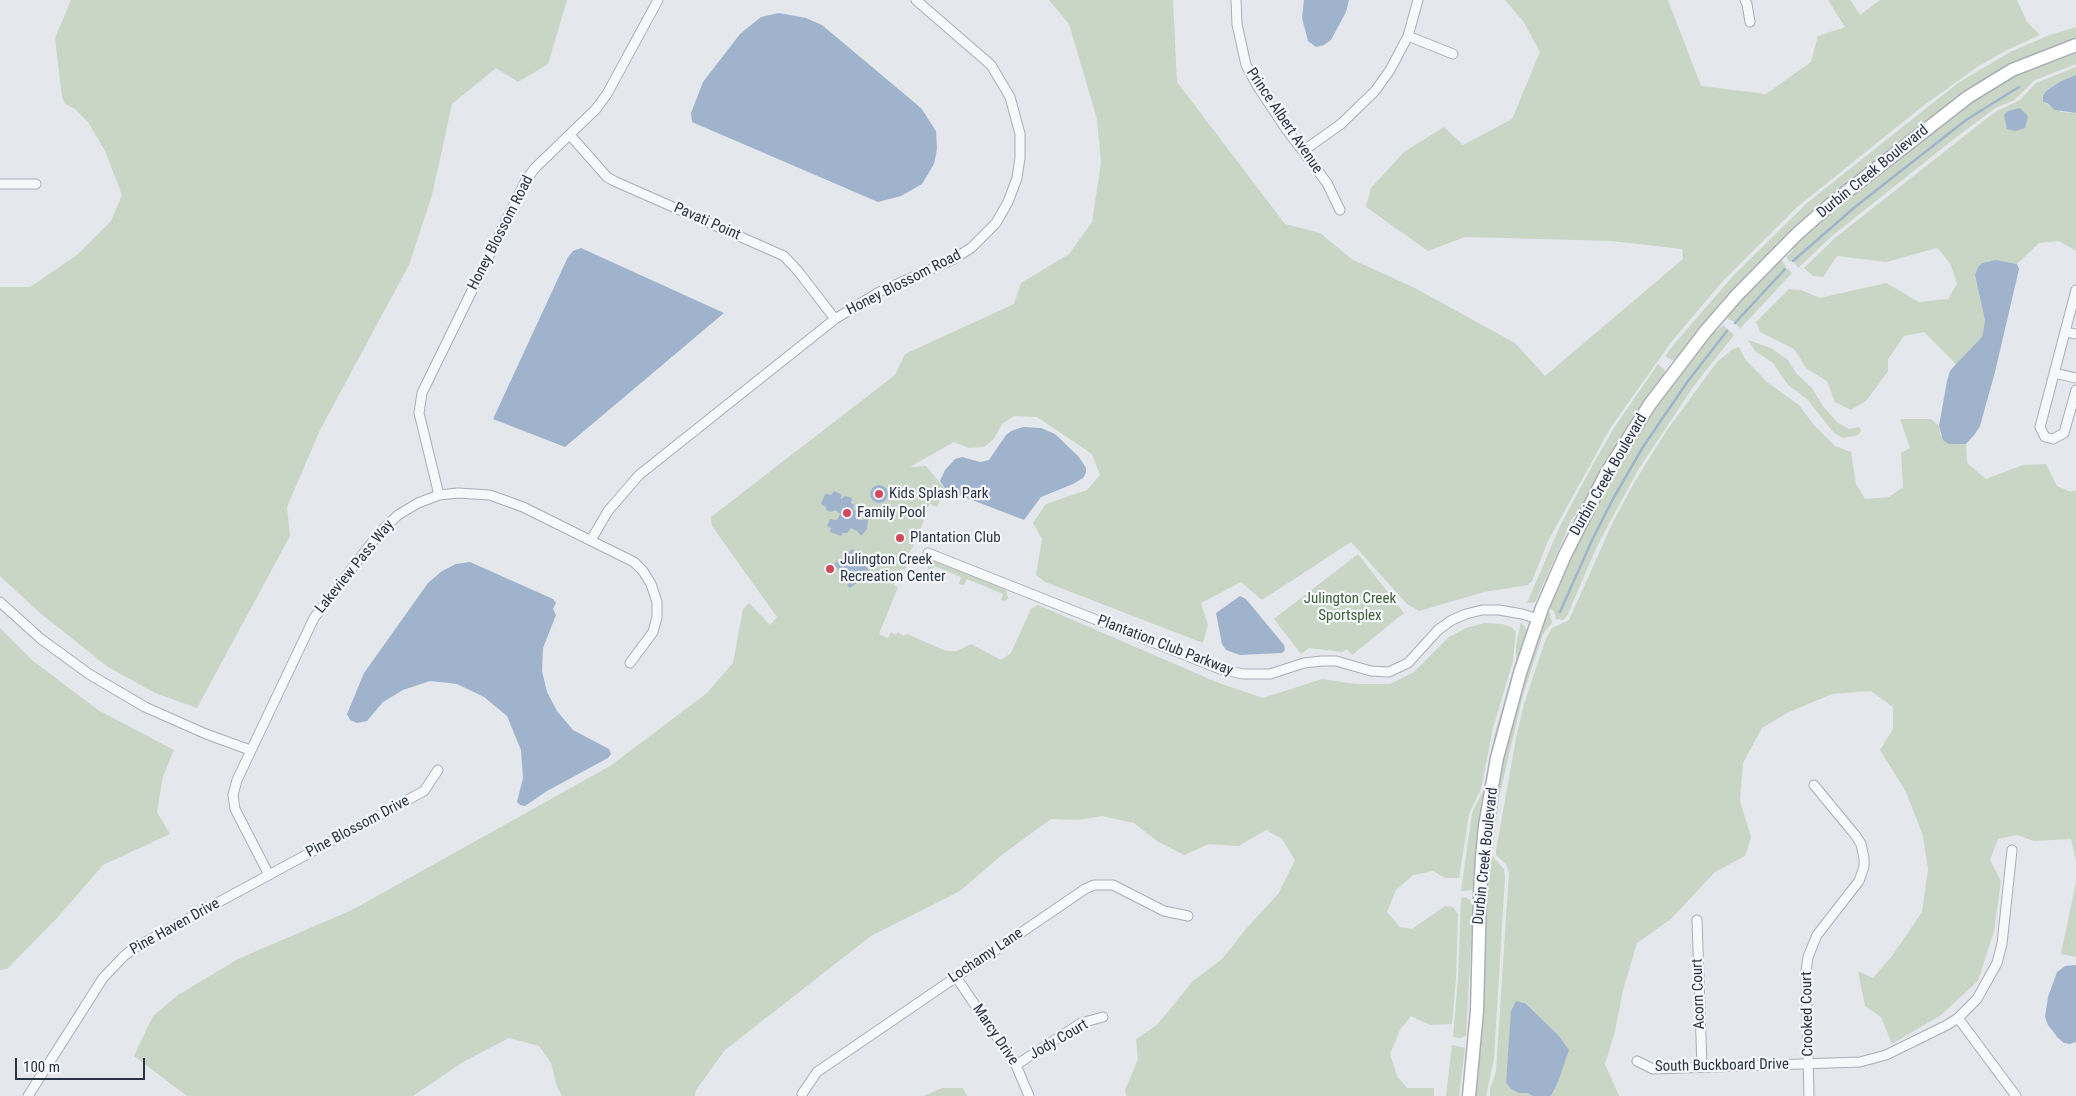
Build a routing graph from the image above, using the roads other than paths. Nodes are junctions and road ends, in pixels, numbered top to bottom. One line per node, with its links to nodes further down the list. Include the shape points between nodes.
1 (658, 0): 10 (street, Honey Blossom Road, via 607,94)
2 (916, 0): 16 (street, Honey Blossom Road, via 991,65 1002,82 1010,97 1020,134 1017,178 996,222 971,248 952,260 881,291)
3 (1236, 0): 11 (street, Prince Albert Avenue, via 1236,24 1246,65)
4 (1418, 0): 7 (street)
5 (1744, 0): 6 (street)
6 (1750, 22)
7 (1408, 36): 9 (street); 11 (street, via 1375,92 1341,124)
8 (2076, 45): 26 (street, Durbin Creek Boulevard, via 2012,70 1968,97 1831,204 1737,295 1678,365 1629,436 1585,514)
9 (1453, 54)
10 (570, 135): 16 (street, Pavati Point, via 614,181 784,256); 22 (street, Honey Blossom Road, via 534,168 526,180 422,393 419,414)
11 (1303, 151): 14 (street, Prince Albert Avenue, via 1332,192)
12 (0, 184): 13 (street)
13 (36, 184)
14 (1340, 210)
15 (2076, 290): 17 (street)
16 (835, 319): 23 (street, Honey Blossom Road, via 639,475 608,511)
17 (2066, 332): 18 (street); 19 (street)
18 (2076, 334)
19 (2054, 374): 20 (street); 21 (street, via 2040,427 2050,439 2059,438 2064,433)
20 (2076, 378)
21 (2076, 390)
22 (439, 495): 23 (street, Lakeview Pass Way, via 490,495); 28 (street, Lakeview Pass Way, via 398,515 380,532 320,611)
23 (591, 540): 27 (street, Lakeview Pass Way, via 625,556 643,570 657,602 653,632)
24 (928, 553): 26 (street, Plantation Club Parkway, via 1220,669 1243,674 1270,674 1322,661 1389,672 1408,663 1438,630 1466,614 1499,610)
25 (0, 602): 28 (street, via 89,674 146,707)
26 (1538, 619): 45 (street, Durbin Creek Boulevard, via 1497,758 1485,826 1477,1011)
27 (630, 663)
28 (250, 750): 32 (street, Lakeview Pass Way, via 233,788 233,803)
29 (438, 770): 32 (street, Pine Blossom Drive, via 424,791)
30 (1814, 785): 39 (street, Crooked Court, via 1861,844 1864,868 1859,881 1817,935 1808,957)
31 (2012, 850): 37 (street, South Buckboard Drive, via 2001,949 1984,990)
32 (269, 875): 43 (street, Pine Haven Drive, via 124,956 103,978)
33 (1188, 916): 35 (street, Lochamy Lane, via 1164,911 1113,885 1094,885)
34 (1696, 920): 41 (street, Acorn Court)
35 (956, 977): 40 (street, Marcy Drive); 42 (street, Lochamy Lane, via 817,1072)
36 (1103, 1017): 40 (street, Jody Court, via 1081,1023)
37 (1958, 1018): 39 (street, South Buckboard Drive, via 1875,1059); 47 (street)
38 (1637, 1061): 41 (street, South Buckboard Drive, via 1653,1069)
39 (1808, 1064): 41 (street, South Buckboard Drive); 46 (street, Crooked Court)
40 (1016, 1065): 44 (street, Marcy Drive)
41 (1702, 1067)
42 (802, 1094)
43 (28, 1096)
44 (1029, 1096)
45 (1469, 1096)
46 (1809, 1096)
47 (2016, 1096)

